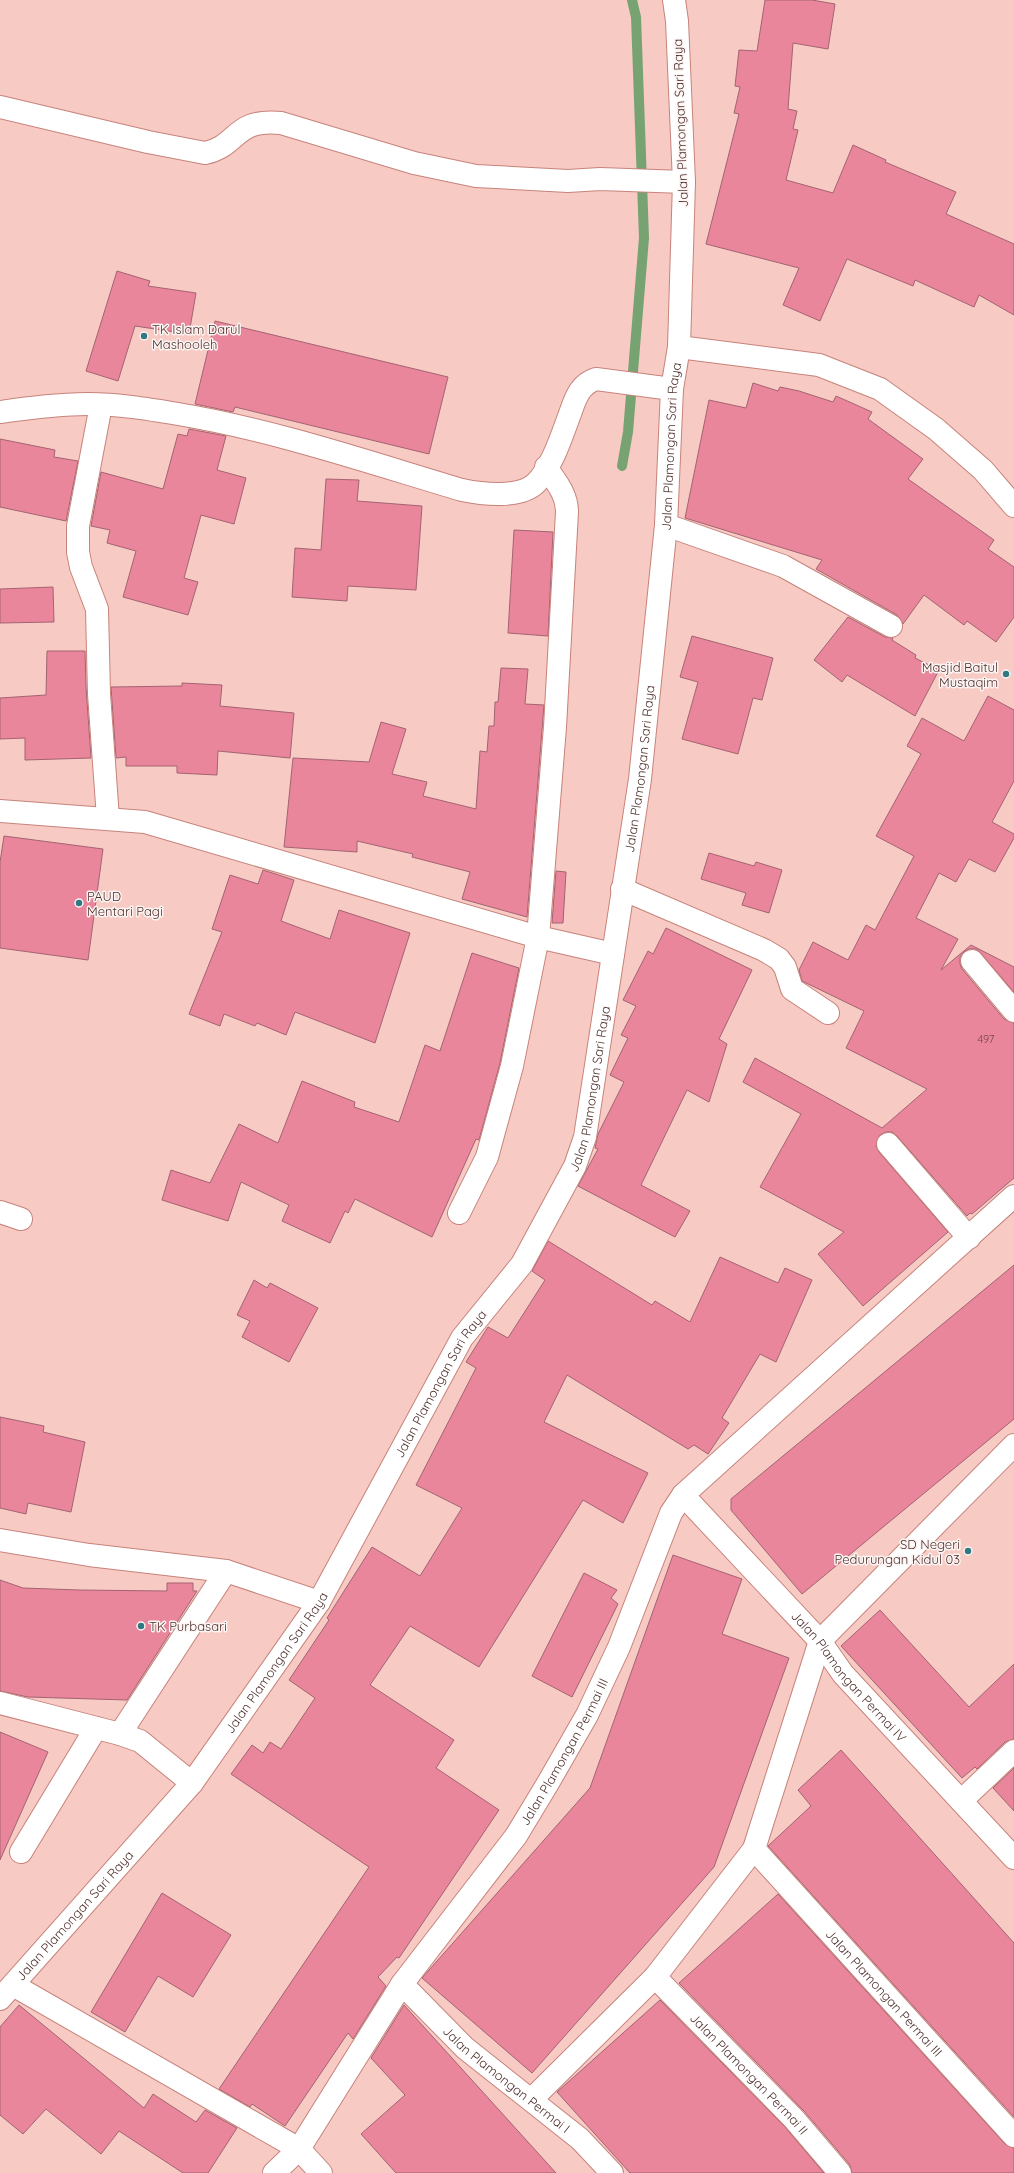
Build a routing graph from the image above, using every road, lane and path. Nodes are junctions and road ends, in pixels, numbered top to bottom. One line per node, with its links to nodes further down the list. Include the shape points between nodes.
1 (674, 0): 3 (street, Jalan Plamongan Sari Raya, via 677,21)
2 (0, 107): 3 (street, via 205,154 213,152 243,128 261,122 271,122 414,163 476,176 568,181 600,179)
3 (674, 182): 4 (street, Jalan Plamongan Sari Raya)
4 (679, 347): 5 (street, Jalan Plamongan Sari Raya); 9 (street, via 819,365 880,389 936,429 977,464)
5 (672, 389): 8 (street, via 596,379 589,382 581,388 554,455); 10 (street, Jalan Plamongan Sari Raya)
6 (101, 405): 7 (street, via 32,407); 8 (street, via 133,407 214,420 306,443 486,495 514,493 536,484); 13 (street, via 77,538 81,567 97,609)
7 (0, 412)
8 (546, 467): 15 (street, via 565,497 567,512 555,727)
9 (1014, 506)
10 (666, 525): 11 (street, via 783,566); 14 (street, Jalan Plamongan Sari Raya, via 640,778)
11 (891, 626)
12 (0, 811): 13 (street)
13 (108, 818): 15 (street, via 145,822)
14 (622, 889): 16 (street, Jalan Plamongan Sari Raya); 19 (street, via 764,950 779,959 785,967 792,989)
15 (538, 937): 16 (street); 23 (street, via 512,1066 487,1157)
16 (613, 954): 30 (street, Jalan Plamongan Sari Raya, via 585,1137 575,1166 522,1264 462,1338)
17 (972, 961): 18 (street)
18 (1014, 1011)
19 (828, 1013)
20 (888, 1144): 25 (street)
21 (1014, 1196): 25 (street, Jalan Plamongan Permai III)
22 (0, 1212): 24 (street)
23 (459, 1212)
24 (21, 1218)
25 (969, 1238): 27 (street, Jalan Plamongan Permai III, via 850,1342)
26 (1014, 1445): 31 (street)
27 (683, 1495): 31 (street, Jalan Plamongan Permai IV); 42 (street, Jalan Plamongan Permai III, via 671,1513 619,1647 593,1702 548,1784 516,1836)
28 (0, 1540): 29 (street, via 88,1555)
29 (226, 1571): 30 (street); 34 (street)
30 (319, 1602): 36 (street, Jalan Plamongan Sari Raya)
31 (820, 1641): 37 (street, Jalan Plamongan Permai IV, via 843,1674); 38 (street)
32 (0, 1703): 33 (street)
33 (96, 1728): 34 (street); 39 (street)
34 (120, 1734): 36 (street, via 140,1742)
35 (1014, 1751): 37 (street)
36 (192, 1784): 43 (street, Jalan Plamongan Sari Raya)
37 (961, 1801): 40 (street, Jalan Plamongan Permai IV)
38 (754, 1849): 41 (street); 45 (street, Jalan Plamongan Permai III)
39 (21, 1852)
40 (1014, 1858)
41 (655, 1977): 44 (street); 50 (street, Jalan Plamongan Permai II, via 794,2119)
42 (402, 1984): 44 (street, Jalan Plamongan Permai I, via 465,2048); 46 (street, Jalan Plamongan Permai III)
43 (7, 1992): 46 (street)
44 (532, 2099): 49 (street, Jalan Plamongan Permai I, via 580,2139)
45 (1014, 2136)
46 (299, 2149): 47 (street, Jalan Plamongan Permai III); 48 (street)
47 (274, 2173)
48 (321, 2173)
49 (612, 2173)
50 (840, 2173)

